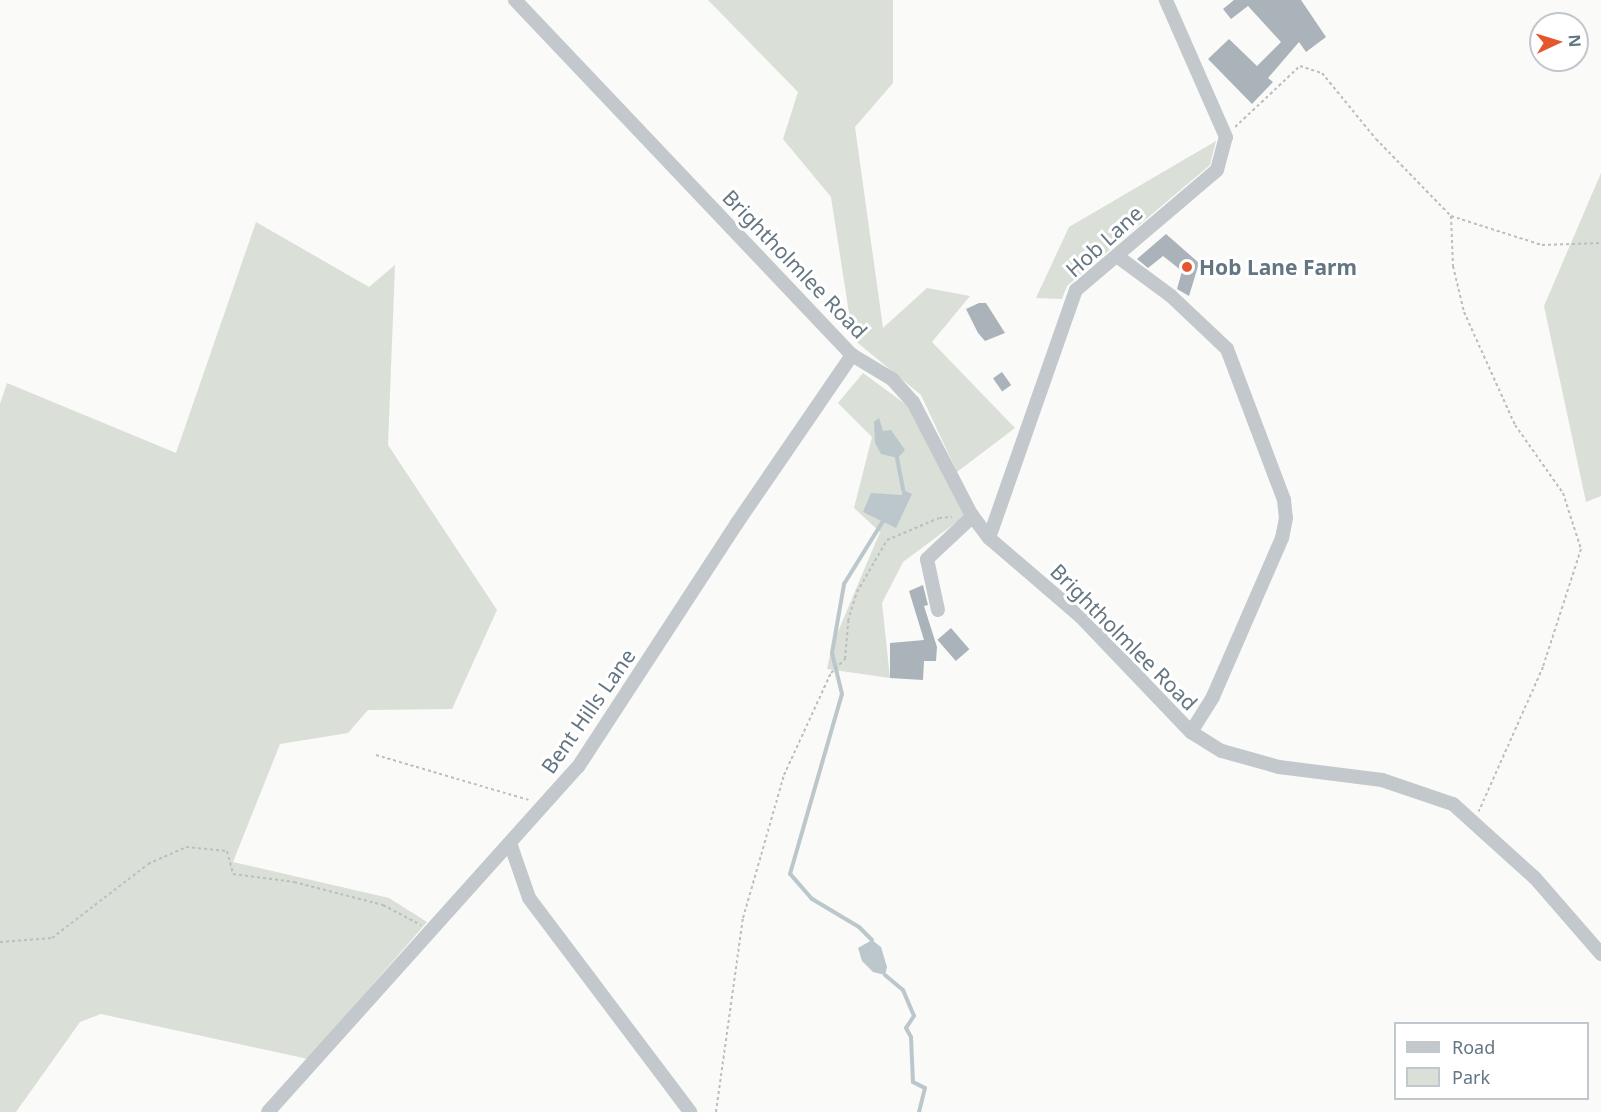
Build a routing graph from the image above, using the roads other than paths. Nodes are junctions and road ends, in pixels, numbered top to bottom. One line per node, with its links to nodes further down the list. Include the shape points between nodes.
1 (514, 0): 4 (street, Brightholmlee Road)
2 (1166, 0): 3 (street, Hob Lane, via 1225,135 1217,170)
3 (1117, 256): 6 (street, Hob Lane, via 1076,290); 8 (street, via 1171,296 1227,349 1284,500 1286,518 1278,546 1213,697)
4 (852, 355): 5 (street, Brightholmlee Road, via 892,379 913,402); 9 (street, Bent Hills Lane, via 578,767)
5 (971, 513): 6 (street, Brightholmlee Road); 7 (street, via 927,559)
6 (989, 538): 8 (street, Brightholmlee Road, via 1080,616 1160,704)
7 (938, 610)
8 (1191, 732): 10 (street, Brightholmlee Road, via 1222,751 1279,767 1401,784 1453,804 1474,819 1557,902)
9 (510, 843): 11 (street, Bent Hills Lane); 12 (street, via 529,898)
10 (1601, 954)
11 (268, 1112)
12 (690, 1112)

